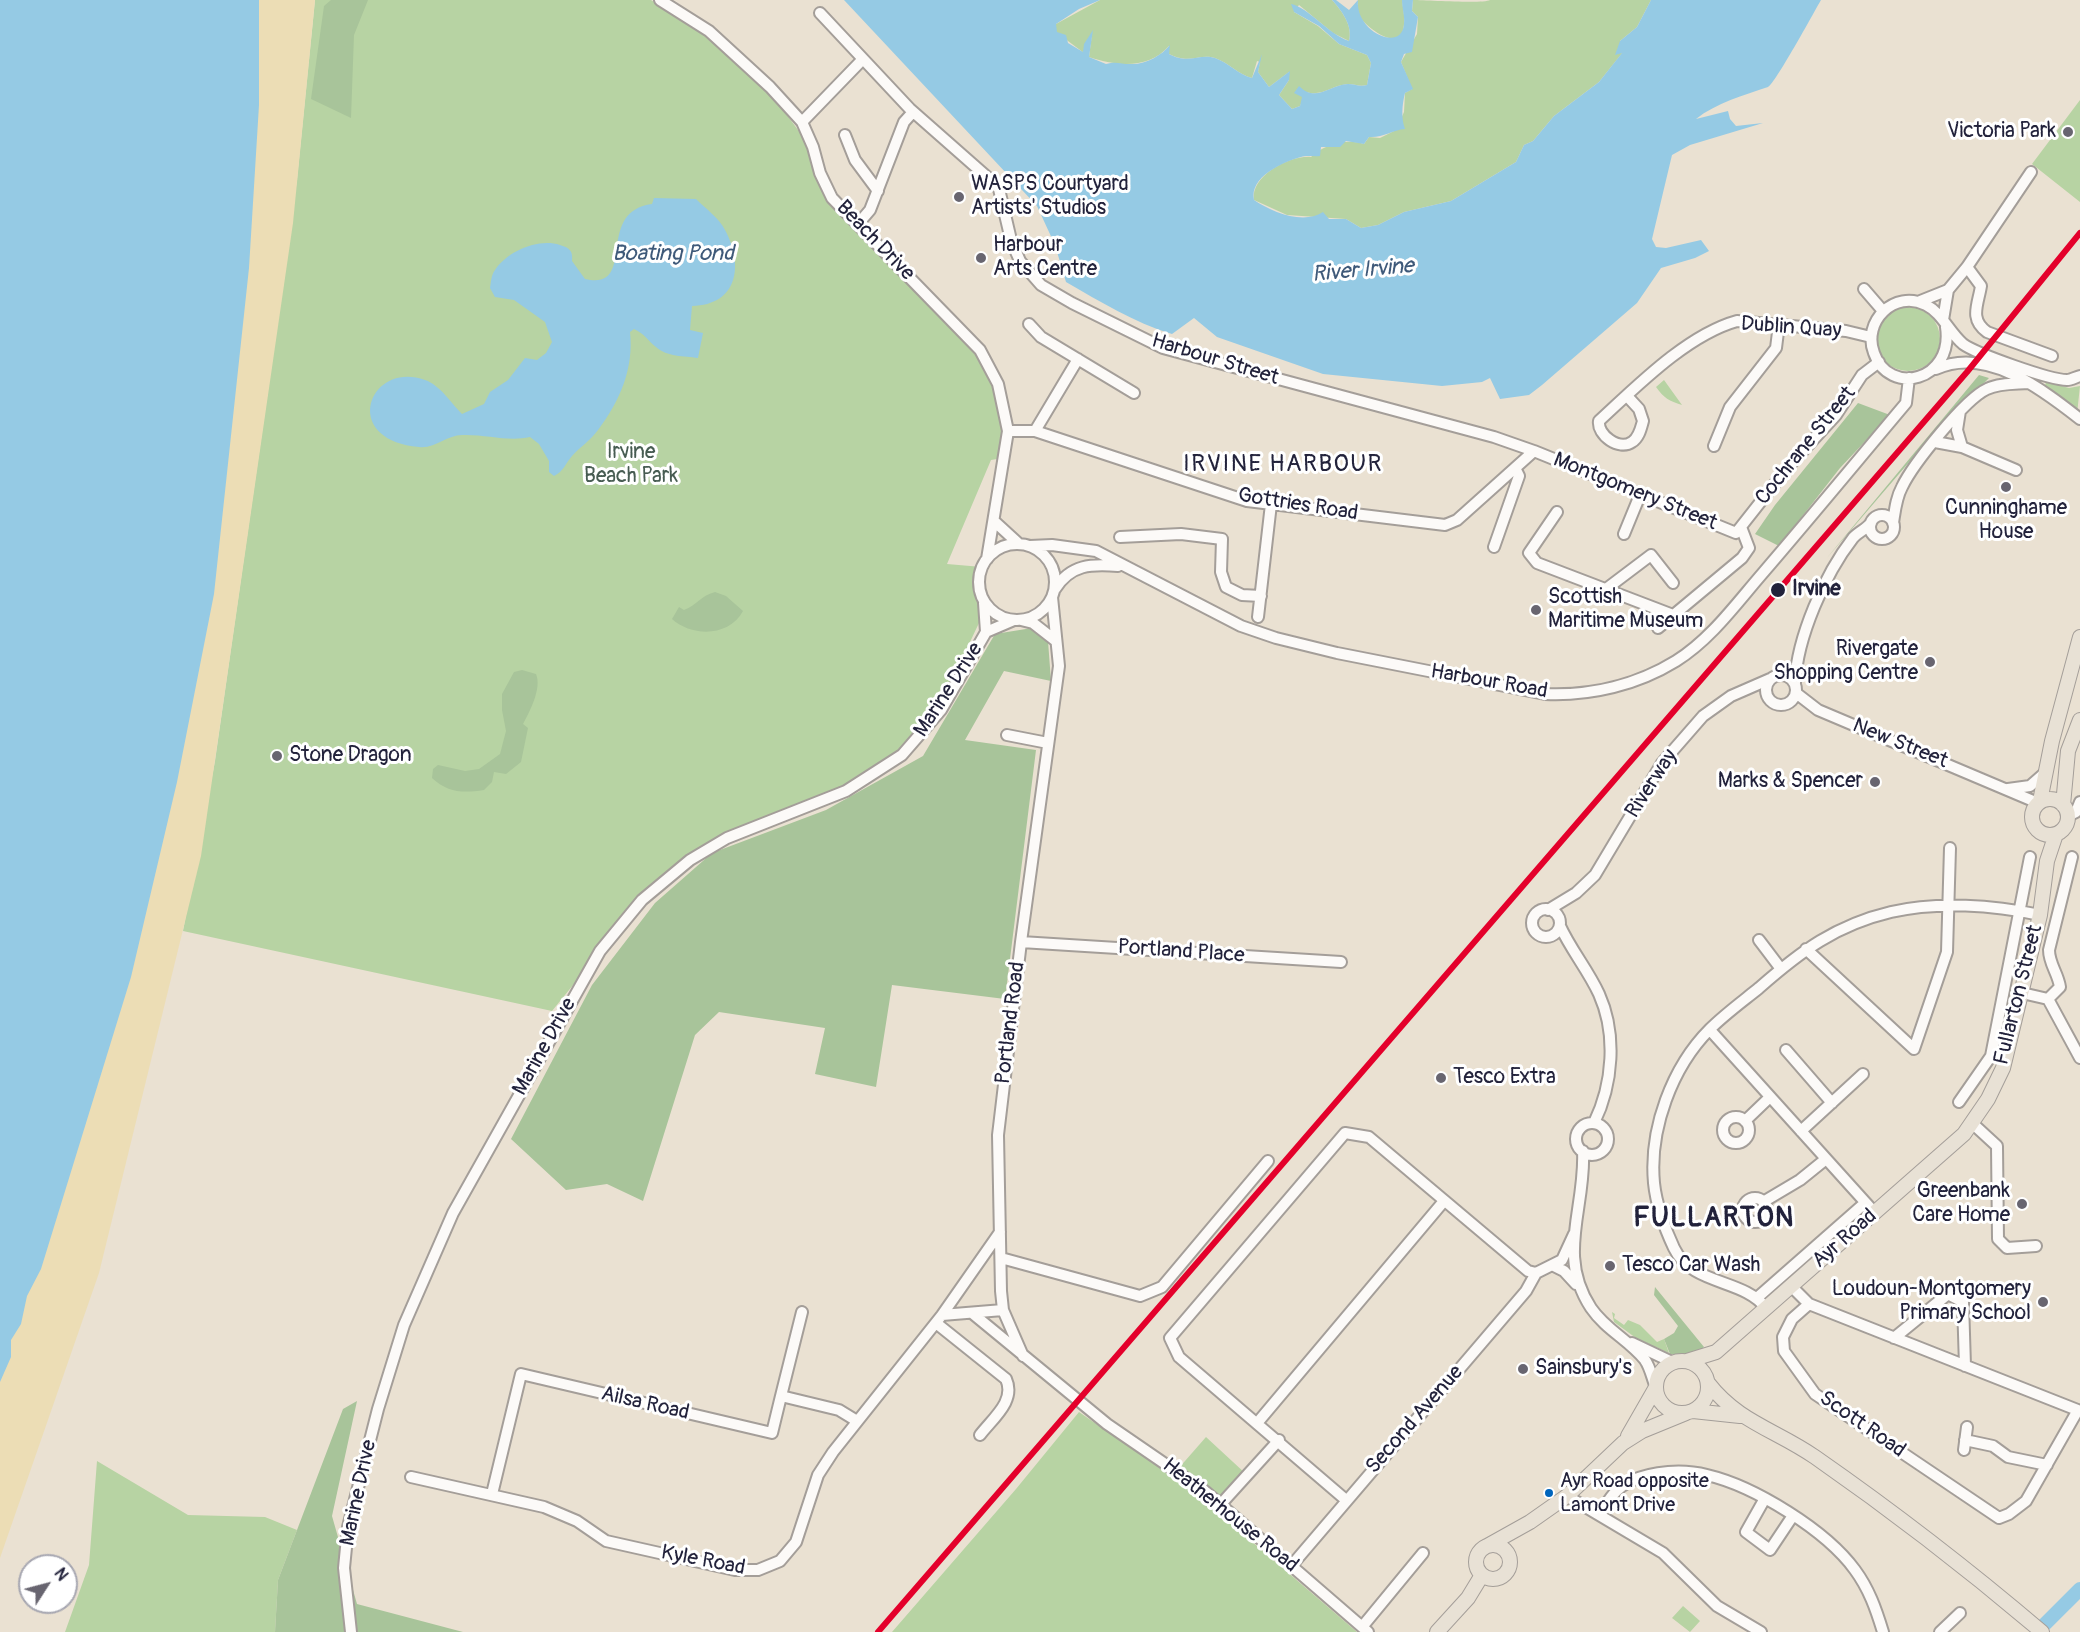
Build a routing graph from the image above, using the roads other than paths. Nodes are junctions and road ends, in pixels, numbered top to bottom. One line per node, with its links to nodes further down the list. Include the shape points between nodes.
1 (660, 0): 5 (street, Beach Drive, via 709,31)
2 (820, 13): 3 (street, Harbour Street)
3 (863, 59): 4 (street, Harbour Street); 5 (street)
4 (913, 112): 8 (street, via 904,122); 35 (street, Harbour Street, via 999,189 1020,261 1041,285 1072,303 1163,348 1455,425)
5 (802, 122): 9 (street, Beach Drive, via 832,198)
6 (845, 135): 8 (street, via 855,160)
7 (2031, 172): 10 (street)
8 (878, 191): 9 (street, via 870,210)
9 (858, 224): 30 (street, Beach Drive, via 980,350 998,384)
10 (1967, 267): 12 (street); 19 (street, via 1981,286 1975,318 1979,327)
11 (1864, 289): 14 (street)
12 (1948, 290): 13 (street); 17 (street)
13 (1918, 302): 14 (street, via 1904,301); 17 (street)
14 (1883, 311): 18 (street)
15 (1029, 324): 20 (street)
16 (1779, 324): 18 (street, Dublin Quay); 27 (street, Dublin Quay, via 1737,321 1721,326 1658,369); 33 (street, via 1776,348 1730,407)
17 (1945, 324): 22 (street, via 1945,356); 23 (street, via 1965,345 1986,357 2066,380)
18 (1871, 337): 21 (street)
19 (2052, 356)
20 (1078, 359): 26 (street); 31 (street)
21 (1879, 362): 24 (street, via 1892,374); 44 (street, Cochrane Street, via 1862,375 1836,415)
22 (1934, 370): 24 (street); 25 (street, via 1961,360 2002,370)
23 (2080, 376)
24 (1909, 378): 52 (street, Harbour Road, via 1906,403 1722,622 1677,660 1628,684 1561,694 1500,686 1319,650 1241,626)
25 (2028, 382): 28 (street, via 1989,388); 29 (street)
26 (1134, 393)
27 (1627, 396): 27 (street, Dublin Quay, via 1639,409 1643,421 1637,437 1623,445 1602,435 1598,428 1599,421)
28 (1960, 410): 32 (street); 34 (street, via 1957,430)
29 (2080, 419)
30 (1008, 431): 31 (street, Gottries Road); 41 (street, Beach Drive)
31 (1035, 431): 39 (street, Gottries Road, via 1247,501)
32 (1935, 442): 34 (street); 43 (street, via 1905,480 1896,500)
33 (1713, 446)
34 (1962, 447): 37 (street)
35 (1534, 451): 36 (street, Gottries Road); 38 (street, Montgomery Street)
36 (1515, 468): 39 (street, Gottries Road, via 1457,520 1445,525); 50 (street, via 1519,476)
37 (2016, 470)
38 (1640, 495): 44 (street, Montgomery Street); 45 (street)
39 (1271, 504): 57 (street)
40 (1557, 512): 54 (street, via 1529,553 1537,563)
41 (995, 522): 48 (street); 51 (street, Beach Drive)
42 (1871, 523): 43 (street, via 1881,515); 47 (street, via 1870,530); 49 (street)
43 (1893, 523): 47 (street, via 1890,536)
44 (1738, 530): 58 (street, via 1749,548 1742,558)
45 (1624, 534)
46 (1120, 537): 57 (street, via 1181,534 1222,539 1221,572 1226,587 1242,595)
47 (1876, 538): 49 (street)
48 (1024, 545): 51 (street, via 1006,545); 52 (street, Harbour Road, via 1096,551); 55 (street, via 1045,557 1053,569)
49 (1849, 545): 65 (street, via 1833,567)
50 (1494, 547)
51 (987, 559): 56 (street, via 979,582)
52 (1125, 567): 55 (street, Harbour Road, via 1082,565 1061,579)
53 (1668, 581): 54 (street, via 1651,555)
54 (1606, 589): 58 (street)
55 (1053, 593): 60 (street, via 1047,606 1033,617); 64 (street, Portland Road)
56 (981, 594): 60 (street, via 996,614); 62 (street, Marine Drive, via 986,607)
57 (1261, 596): 59 (street)
58 (1673, 615): 61 (street)
59 (1258, 616)
60 (1017, 620): 62 (street, Marine Drive); 64 (street, via 1033,623)
61 (1658, 628)
62 (986, 632): 169 (street, Marine Drive, via 941,710 902,755 846,791 727,838 690,860 642,900 600,951 453,1213 404,1325 348,1527 344,1568)
63 (2080, 637): 73 (main road)
64 (1056, 641): 72 (street, Portland Road, via 1059,666)
65 (1796, 660): 66 (street); 67 (street)
66 (1775, 677): 67 (street, via 1789,676); 68 (street, Riverway); 69 (street, via 1766,686)
67 (1796, 688): 69 (street, via 1792,700 1784,704 1775,704); 74 (street, New Street, via 1818,710)
68 (1744, 692): 69 (street); 82 (street, Riverway, via 1731,696 1703,716 1662,763 1607,857)
69 (1767, 694)
70 (2080, 720): 77 (main road, via 2067,751)
71 (1007, 735): 72 (street)
72 (1048, 743): 90 (street, Portland Road)
73 (2046, 771): 74 (street, via 2030,786); 75 (main road)
74 (2008, 789): 75 (street, New Street)
75 (2039, 802): 77 (main road, via 2052,799); 78 (main road, via 2031,820 2033,826)
76 (2080, 802): 77 (street, via 2076,812)
77 (2066, 810): 78 (main road, via 2065,827)
78 (2049, 834): 86 (main road, Fullarton Street)
79 (1950, 848): 83 (street)
80 (2030, 857): 85 (street)
81 (2072, 857): 96 (street, via 2049,950 2060,987)
82 (1576, 893): 84 (street, Riverway); 87 (street, Riverway)
83 (1948, 905): 85 (street); 91 (street, via 1892,912 1841,928); 91 (street, via 1947,952 1914,1048)
84 (1548, 910): 87 (street, via 1558,916); 88 (street, via 1540,911 1533,920 1535,932)
85 (2018, 910): 86 (street); 103 (street, via 1991,1056)
86 (2040, 915): 95 (main road, Fullarton Street)
87 (1560, 924): 88 (street, via 1555,934); 92 (street)
88 (1542, 936): 92 (street)
89 (1759, 940): 94 (street)
90 (1021, 942): 93 (street, Portland Place); 116 (street, Portland Road, via 998,1135)
91 (1806, 949): 94 (street)
92 (1572, 952): 106 (street, via 1599,994 1611,1045 1608,1083)
93 (1341, 962)
94 (1781, 969): 97 (street)
95 (2022, 993): 96 (street); 105 (main road, Fullarton Street, via 2003,1068)
96 (2048, 999): 99 (street)
97 (1710, 1030): 101 (street); 124 (street, via 1683,1064 1662,1111 1654,1183 1674,1250 1693,1270)
98 (1786, 1050): 102 (street)
99 (2080, 1058)
100 (1863, 1074): 102 (street)
101 (1770, 1097): 104 (street); 107 (street)
102 (1832, 1102): 107 (street)
103 (1959, 1102)
104 (1745, 1121)
105 (1972, 1123): 115 (main road, Ayr Road, via 1940,1157); 118 (street, via 1997,1146 1998,1239 2007,1248)
106 (1598, 1125): 108 (street, via 1587,1124 1579,1131 1577,1143); 109 (street, via 1605,1130 1608,1143)
107 (1801, 1131): 110 (street)
108 (1582, 1151): 109 (street); 112 (street)
109 (1597, 1154): 112 (street)
110 (1826, 1159): 114 (street); 115 (street)
111 (1268, 1161): 119 (street, via 1162,1287 1140,1296)
112 (1584, 1177): 117 (street)
113 (1444, 1201): 121 (street, via 1528,1271); 145 (street); 145 (street, via 1369,1137 1345,1133 1170,1338 1179,1357)
114 (1763, 1202)
115 (1870, 1208): 122 (main road, Ayr Road); 124 (street, Ayr Road)
116 (1000, 1232): 119 (street, Portland Road); 129 (street, Kyle Road)
117 (1574, 1234): 120 (street, via 1567,1252); 123 (street, via 1573,1259)
118 (2036, 1246)
119 (1001, 1258): 126 (street, Portland Road)
120 (1554, 1266): 121 (street); 123 (street, via 1571,1276)
121 (1536, 1273): 154 (street, Second Avenue, via 1526,1291)
122 (1791, 1286): 124 (main road, Ayr Road); 125 (street)
123 (1584, 1297): 130 (street)
124 (1762, 1303): 132 (main road, Ayr Road)
125 (1809, 1304): 131 (street); 150 (street, Scott Road, via 1792,1319 1783,1337 1784,1351 1815,1394 1999,1518 2026,1501)
126 (1003, 1310): 128 (street); 133 (street, Portland Road)
127 (802, 1312): 140 (street)
128 (972, 1313): 129 (street); 133 (street)
129 (939, 1319): 144 (street, Kyle Road); 147 (street, via 1006,1379 1010,1388 1009,1399)
130 (1616, 1336): 135 (street); 139 (street, via 1646,1362)
131 (1894, 1338): 136 (street); 136 (street, via 1948,1294 1963,1302)
132 (1716, 1352): 134 (main road); 137 (main road)
133 (1023, 1356): 138 (street, Portland Road)
134 (1687, 1361): 135 (main road); 137 (main road, via 1702,1370)
135 (1672, 1362): 139 (main road, via 1660,1371)
136 (1965, 1366): 141 (street)
137 (1707, 1381): 142 (main road, via 1705,1399); 143 (main road)
138 (1060, 1385): 156 (street, Heatherhouse Road, via 1107,1424)
139 (1655, 1387): 142 (main road, via 1666,1408); 149 (main road)
140 (781, 1396): 144 (street, via 840,1410); 153 (street, Ailsa Road, via 772,1433 521,1374)
141 (2079, 1411): 150 (street)
142 (1689, 1412): 143 (main road); 149 (main road)
143 (1740, 1416): 174 (main road, via 1785,1437 1815,1457 1962,1564)
144 (857, 1421): 153 (street, Kyle Road, via 818,1475 796,1542 780,1561 758,1570 735,1570 606,1541 550,1509)
145 (1258, 1422): 148 (street)
146 (1967, 1427): 150 (street, via 1964,1445 1993,1446 2008,1457)
147 (980, 1435)
148 (1279, 1440): 154 (street); 156 (street)
149 (1623, 1443): 152 (main road)
150 (2047, 1465)
151 (411, 1477): 153 (street, Kyle Road)
152 (1571, 1492): 157 (street); 159 (main road)
153 (492, 1494)
154 (1346, 1500): 163 (street, Second Avenue)
155 (1764, 1500): 157 (street, via 1709,1475 1662,1472 1631,1480); 158 (street); 158 (street, via 1746,1532 1770,1550)
156 (1221, 1504): 163 (street, Heatherhouse Road)
157 (1600, 1514): 171 (street, via 1663,1553 1717,1606)
158 (1792, 1517): 172 (street, via 1819,1535 1854,1568 1870,1594)
159 (1530, 1522): 160 (main road); 162 (main road)
160 (1487, 1546): 162 (main road, via 1501,1547); 164 (main road, via 1476,1561)
161 (1424, 1553): 168 (street)
162 (1508, 1555): 165 (main road, via 1508,1570)
163 (1292, 1566): 168 (street, Heatherhouse Road)
164 (1482, 1575): 165 (main road); 166 (main road)
165 (1497, 1579): 166 (main road)
166 (1468, 1598): 170 (main road)
167 (1960, 1613): 173 (street)
168 (1365, 1629)
169 (351, 1632)
170 (1437, 1632)
171 (1761, 1632)
172 (1883, 1632)
173 (1940, 1632)
174 (2042, 1632)

